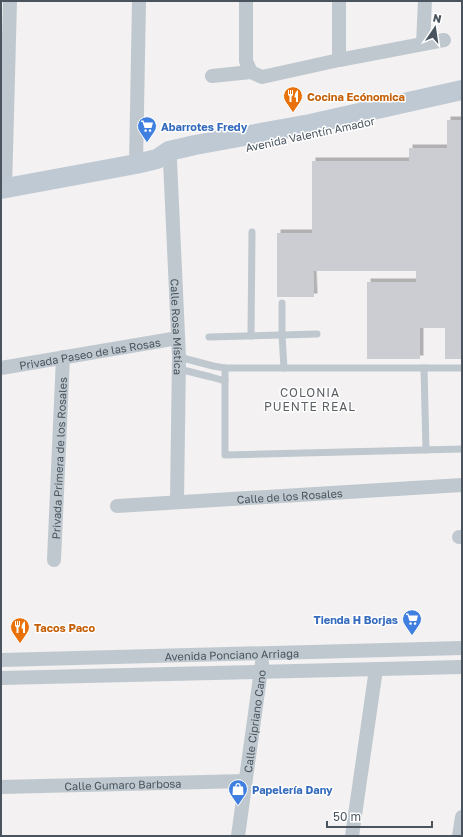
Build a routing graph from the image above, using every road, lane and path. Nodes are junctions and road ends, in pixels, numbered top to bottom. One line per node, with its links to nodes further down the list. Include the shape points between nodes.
1 (10, 1): 15 (street)
2 (139, 1): 14 (street)
3 (246, 1): 9 (street, via 246,61)
4 (339, 1): 8 (street)
5 (425, 1): 7 (street)
6 (444, 40): 7 (street)
7 (423, 44): 8 (street)
8 (339, 60): 9 (street, via 262,77)
9 (251, 72): 10 (street)
10 (212, 76)
11 (462, 90): 13 (main road, Avenida Valentín Amador, via 310,124 195,145)
12 (462, 101): 13 (main road, Avenida Valentín Amador, via 318,134)
13 (165, 157): 14 (main road, Avenida Valentín Amador); 22 (street, Calle Rosa Mística)
14 (136, 164): 15 (main road, Avenida Valentín Amador)
15 (3, 189)
16 (252, 232): 19 (lane)
17 (282, 303): 20 (lane)
18 (316, 334): 20 (lane)
19 (251, 336): 20 (lane); 21 (lane)
20 (282, 336): 27 (lane)
21 (209, 337)
22 (178, 338): 23 (street, Privada Paseo de las Rosas); 24 (street, Calle Rosa Mística)
23 (63, 357): 25 (street, Privada Paseo de las Rosas); 36 (street, Privada Primera de los Rosales)
24 (179, 363): 26 (lane); 30 (lane); 34 (street, Calle Rosa Mística)
25 (1, 368)
26 (225, 368): 27 (lane); 30 (lane)
27 (284, 368): 28 (lane)
28 (424, 368): 29 (lane); 32 (lane)
29 (462, 368)
30 (225, 381): 32 (lane, via 225,455)
31 (462, 449): 32 (lane)
32 (426, 450)
33 (462, 485): 34 (street, Calle de los Rosales)
34 (177, 501): 35 (street, Calle de los Rosales)
35 (117, 506)
36 (54, 560)
37 (462, 648): 38 (street, Avenida Ponciano Arriaga)
38 (263, 653): 39 (street, Avenida Ponciano Arriaga); 43 (street, Calle Cipriano Cano)
39 (103, 657): 40 (street, Avenida Ponciano Arriaga); 44 (street)
40 (1, 660)
41 (462, 667): 42 (street, Avenida Ponciano Arriaga)
42 (376, 669): 43 (street, Avenida Ponciano Arriaga); 50 (street)
43 (261, 672): 44 (street, Avenida Ponciano Arriaga); 46 (street, Calle Cipriano Cano)
44 (103, 676): 45 (street, Avenida Ponciano Arriaga)
45 (1, 678)
46 (245, 781): 47 (street, Calle Gumaro Barbosa); 49 (street, Calle Cipriano Cano)
47 (1, 787)
48 (462, 817): 51 (street)
49 (238, 836)
50 (352, 836)
51 (459, 836)

